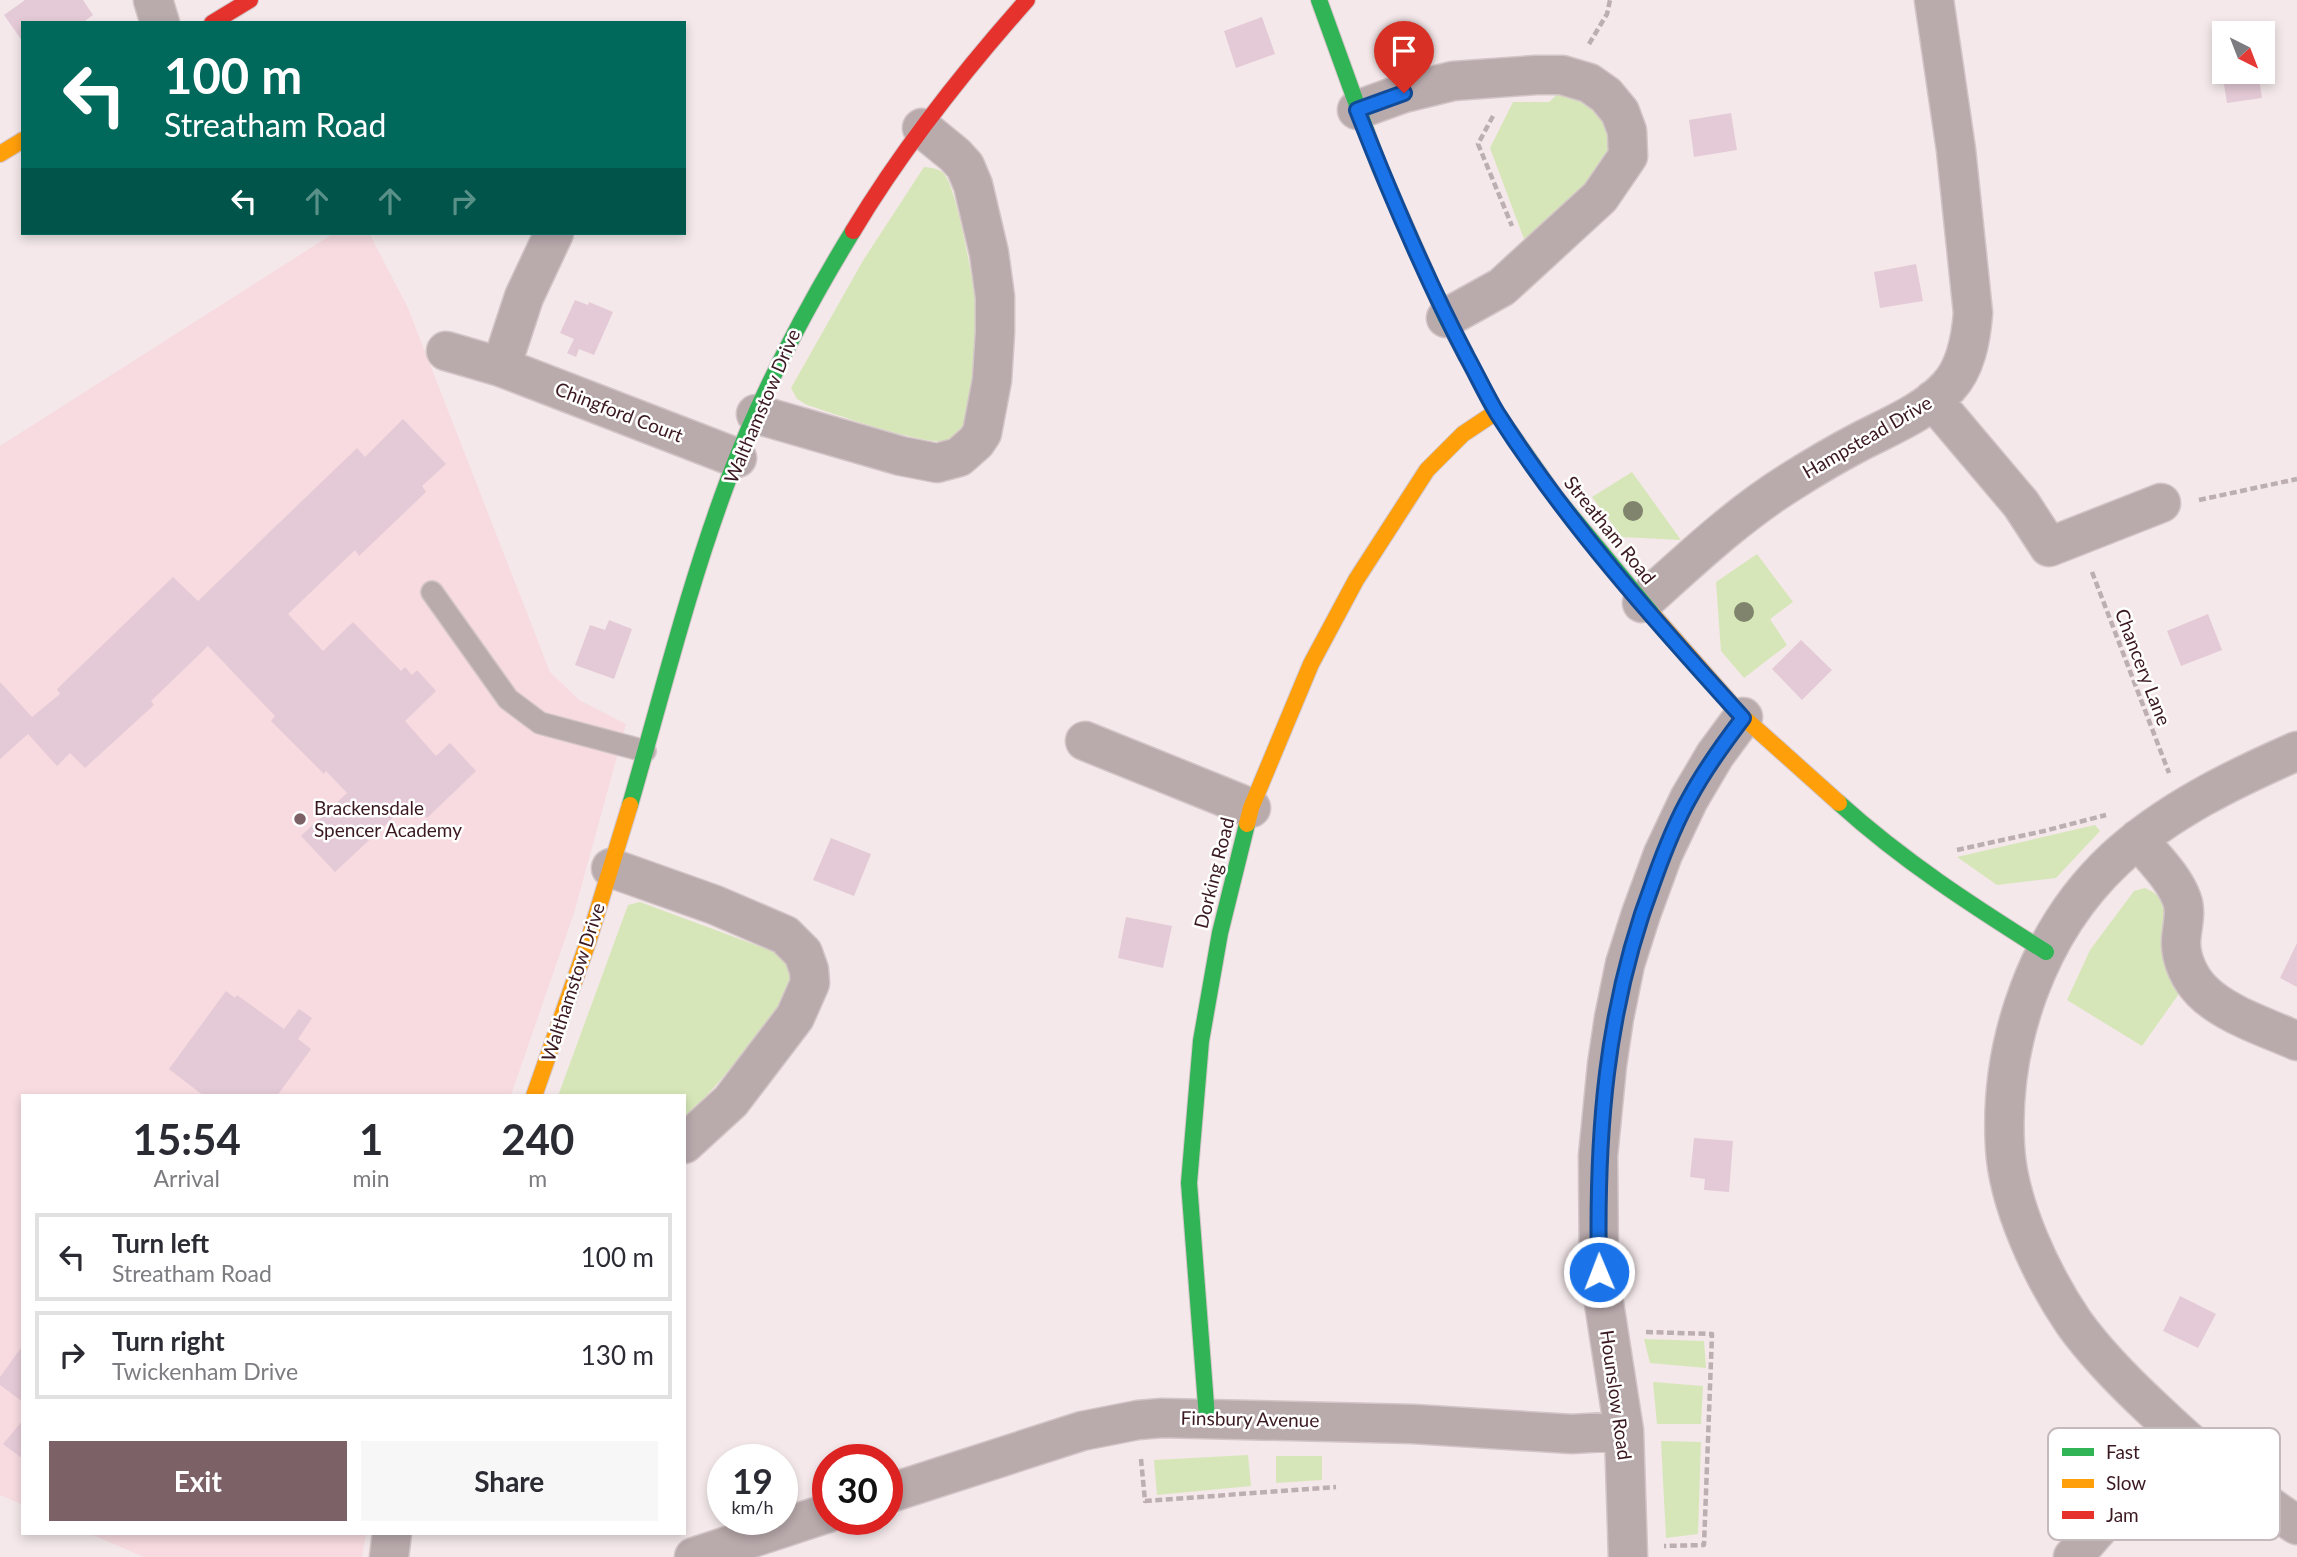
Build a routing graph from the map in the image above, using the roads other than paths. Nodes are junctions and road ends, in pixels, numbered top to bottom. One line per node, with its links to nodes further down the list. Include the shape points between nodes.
1 (153, 0): 6 (street)
2 (250, 0): 7 (street)
3 (1027, 0): 9 (street, Walthamstow Drive)
4 (1318, 0): 8 (street, Streatham Road)
5 (1934, 0): 16 (street, Hampstead Drive, via 1973,313 1971,339 1961,367)
6 (159, 21)
7 (215, 21)
8 (1357, 110): 13 (street, Streatham Road); 13 (street, via 1453,81 1517,76 1567,77 1589,83 1620,112 1628,156 1600,197 1502,286)
9 (922, 128): 18 (street, Walthamstow Drive, via 852,230 800,318); 18 (street, via 965,166 989,253 995,332 982,433 959,457 937,463)
10 (21, 141): 11 (street)
11 (0, 155)
12 (553, 235): 15 (street, via 524,297)
13 (1446, 318): 17 (street, Streatham Road)
14 (446, 351): 15 (street, Chingford Court)
15 (501, 367): 19 (street, Chingford Court)
16 (1933, 400): 20 (street, via 2021,504 2049,547); 22 (street, Hampstead Drive, via 1789,483 1723,532)
17 (1496, 412): 22 (street, Streatham Road, via 1555,496); 27 (street, Dorking Road, via 1463,434 1427,470 1356,580 1311,664)
18 (756, 414): 19 (street, Walthamstow Drive)
19 (737, 458): 25 (street, Walthamstow Drive)
20 (2161, 503)
21 (432, 592): 25 (lane, via 508,699 540,723)
22 (1642, 603): 23 (street, Streatham Road)
23 (1743, 718): 30 (street, Streatham Road, via 1871,832 1958,897); 36 (street, Hounslow Road, via 1689,799 1664,855 1625,964 1614,1018 1597,1195 1599,1272)
24 (1084, 741): 27 (street)
25 (645, 751): 29 (street, Walthamstow Drive)
26 (2297, 751): 28 (street, via 2250,771)
27 (1251, 808): 34 (street, Dorking Road, via 1229,889 1203,1028 1189,1183)
28 (2138, 839): 30 (street, via 2091,886); 31 (street, via 2182,901 2183,958 2202,991 2227,1009)
29 (611, 868): 32 (street, Walthamstow Drive); 33 (street, via 785,935 803,953 809,970 810,984 795,1017 731,1101)
30 (2046, 952): 35 (street, via 2027,990 2008,1075 2004,1148 2010,1180 2028,1234 2074,1322 2119,1377)
31 (2297, 1041)
32 (535, 1094)
33 (686, 1142)
34 (1207, 1418): 36 (street, Finsbury Avenue, via 1572,1434); 37 (street, Finsbury Avenue, via 1138,1420 1082,1431)
35 (2172, 1428)
36 (1624, 1431): 43 (street, Hounslow Road)
37 (903, 1489)
38 (2280, 1513): 40 (street)
39 (812, 1518): 45 (street)
40 (2297, 1525)
41 (392, 1535): 44 (street)
42 (2088, 1540): 46 (street)
43 (1628, 1552)
44 (389, 1557)
45 (694, 1557)
46 (2073, 1557)

